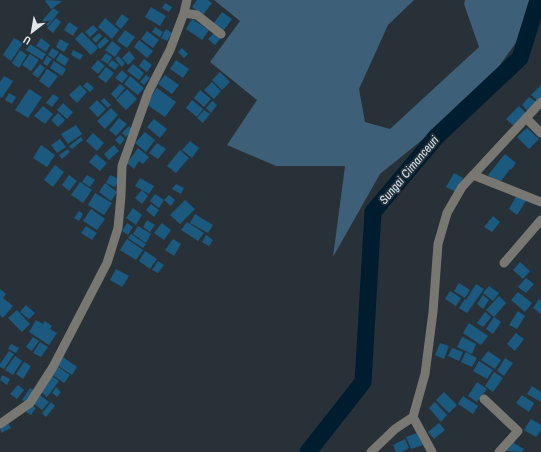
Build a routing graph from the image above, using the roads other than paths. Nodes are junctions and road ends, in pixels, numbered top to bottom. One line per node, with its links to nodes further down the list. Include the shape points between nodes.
1 (187, 0): 2 (street)
2 (184, 13): 3 (street, via 197,15); 13 (street, via 170,50 148,93 122,166 118,228 107,263 53,367 30,403)
3 (221, 34)
4 (541, 102): 5 (street)
5 (526, 118): 6 (street); 7 (street)
6 (541, 133)
7 (473, 175): 8 (street); 12 (street, via 462,187 447,213 438,244 425,374)
8 (541, 202)
9 (541, 220): 10 (street)
10 (504, 263)
11 (484, 399): 16 (street, via 518,431)
12 (413, 417): 14 (street, via 395,429); 15 (street)
13 (0, 424)
14 (371, 452)
15 (432, 452)
16 (499, 452)

